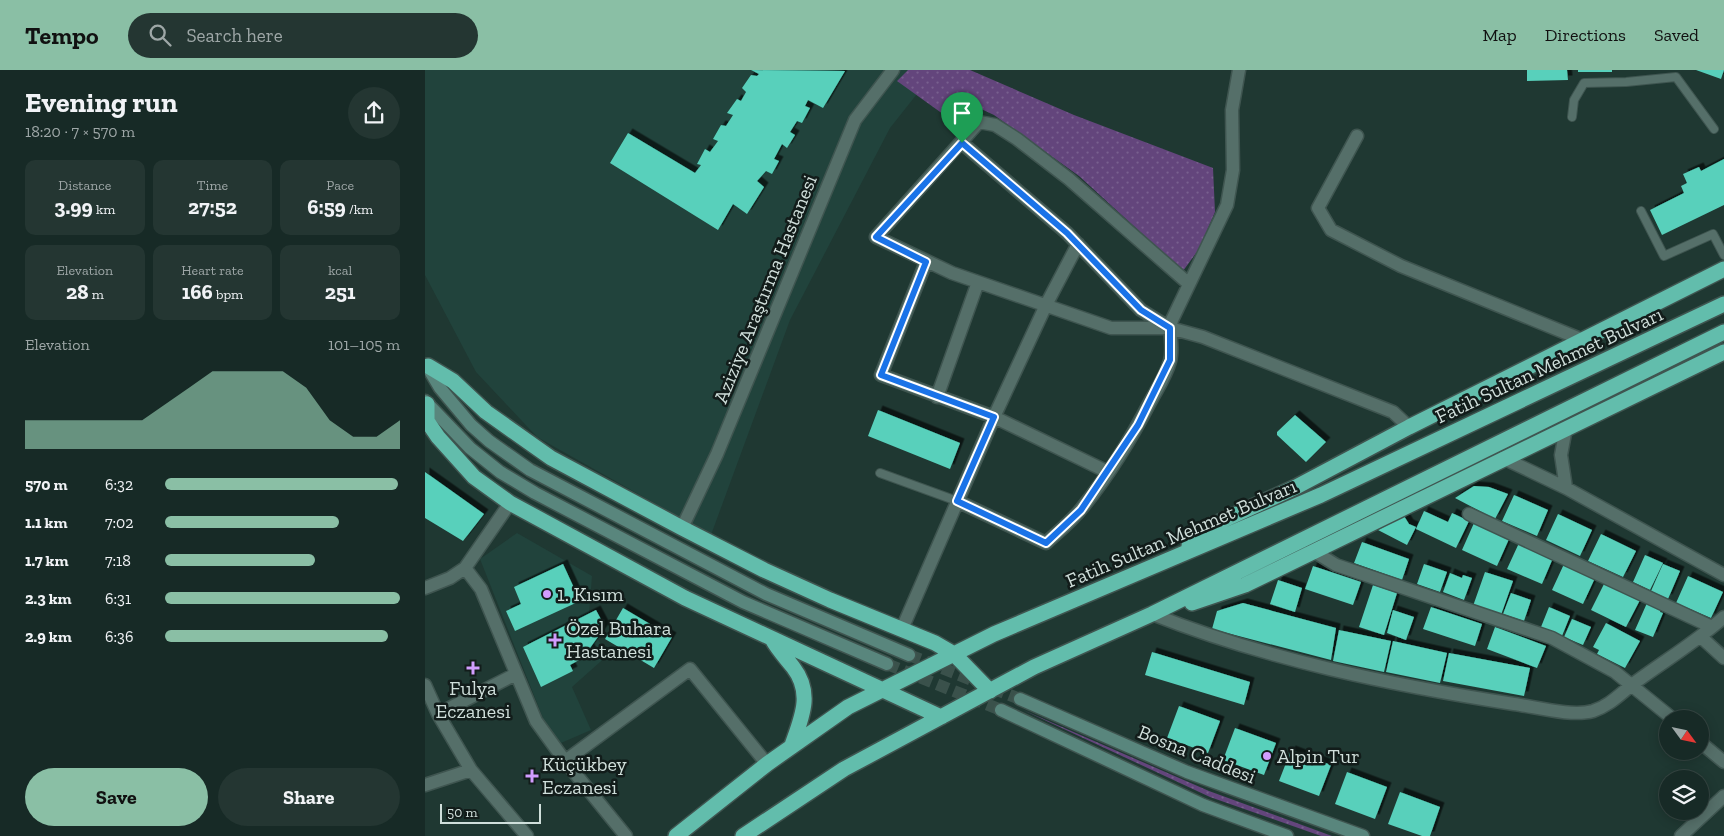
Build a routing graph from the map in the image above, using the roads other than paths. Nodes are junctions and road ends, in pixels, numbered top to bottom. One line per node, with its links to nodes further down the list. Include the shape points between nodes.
1 (893, 70): 34 (street, Aziziye Araştırma Hastanesi, via 855,120 717,454)
2 (1239, 70): 14 (street, via 1232,110 1233,170 1227,205)
3 (1676, 73): 4 (lane, via 1626,82 1584,83 1574,100); 5 (lane)
4 (1572, 117)
5 (1714, 128)
6 (1357, 136): 19 (street, via 1318,208 1331,230 1401,266)
7 (962, 143): 9 (street); 11 (street, via 876,237); 14 (street, via 979,122 995,125 1069,179)
8 (1641, 211): 10 (lane, via 1664,256 1713,234)
9 (1078, 244): 16 (street); 17 (street, via 1141,310)
10 (1724, 255)
11 (926, 262): 13 (street); 22 (street, via 881,375)
12 (1724, 269): 19 (highway)
13 (978, 282): 16 (street); 22 (street)
14 (1189, 284): 17 (street)
15 (1724, 304): 36 (highway, Fatih Sultan Mehmet Bulvarı, via 1321,496)
16 (1046, 305): 17 (street, via 1111,328); 24 (street)
17 (1170, 328): 25 (street, via 1203,337 1393,412); 28 (street, via 1172,346 1166,372)
18 (1724, 332): 40 (highway)
19 (1583, 340): 25 (highway)
20 (1724, 352): 26 (highway)
21 (426, 363): 34 (highway, via 527,442); 47 (main road, via 471,425 530,470 758,590)
22 (937, 397): 24 (street)
23 (426, 402): 32 (highway, via 427,421 438,437 474,477); 49 (main road, via 470,448 500,472 535,493 743,602)
24 (994, 417): 28 (street); 31 (street)
25 (1409, 427): 36 (highway, via 1296,487 1213,525)
26 (1566, 428): 27 (highway); 30 (street, via 1561,455)
27 (1503, 458): 30 (street); 35 (highway)
28 (1108, 472): 31 (street, via 1081,510 1046,543)
29 (880, 473): 31 (lane)
30 (1566, 488): 38 (street)
31 (957, 501): 43 (street)
32 (510, 503): 37 (street); 45 (highway, via 685,598)
33 (1469, 514): 42 (street)
34 (681, 528): 43 (highway, via 802,588)
35 (1315, 552): 40 (highway, via 1245,585); 51 (street, via 1336,566 1552,638)
36 (1179, 555): 46 (highway, Fatih Sultan Mehmet Bulvarı)
37 (465, 568): 39 (street); 50 (street, via 481,589)
38 (1724, 576)
39 (425, 588)
40 (1156, 612): 51 (street, via 1183,626 1284,658 1487,699 1579,713 1602,708); 54 (highway)
41 (1724, 617): 42 (street)
42 (1712, 627): 44 (street)
43 (902, 629): 46 (highway)
44 (1701, 637): 48 (street); 51 (street)
45 (772, 639): 53 (highway); 61 (highway, via 780,654 801,678 805,689 803,715)
46 (954, 654): 53 (highway, Fatih Sultan Mehmet Bulvarı); 54 (highway)
47 (909, 655)
48 (1724, 658)
49 (887, 664)
50 (517, 674): 59 (street); 63 (street, via 536,721)
51 (1633, 684): 58 (street)
52 (425, 685): 55 (street)
53 (882, 690): 60 (highway); 61 (highway, Fatih Sultan Mehmet Bulvarı, via 848,707)
54 (990, 690): 60 (highway)
55 (428, 699): 59 (street)
56 (1020, 699): 74 (main road, Bosna Caddesi, via 1187,772)
57 (1001, 710): 73 (main road, via 1203,805)
58 (1663, 710)
59 (438, 714): 66 (street)
60 (941, 717): 72 (highway, via 844,769)
61 (792, 745): 65 (highway, Fatih Sultan Mehmet Bulvarı)
62 (1709, 750): 64 (street)
63 (565, 761): 65 (street, via 690,669); 70 (street)
64 (1724, 762)
65 (767, 764): 71 (highway, Fatih Sultan Mehmet Bulvarı)
66 (471, 770): 67 (street); 69 (street)
67 (425, 784)
68 (1724, 796): 75 (street)
69 (527, 836)
70 (626, 836)
71 (677, 836)
72 (743, 836)
73 (1287, 836)
74 (1363, 836)
75 (1681, 836)

